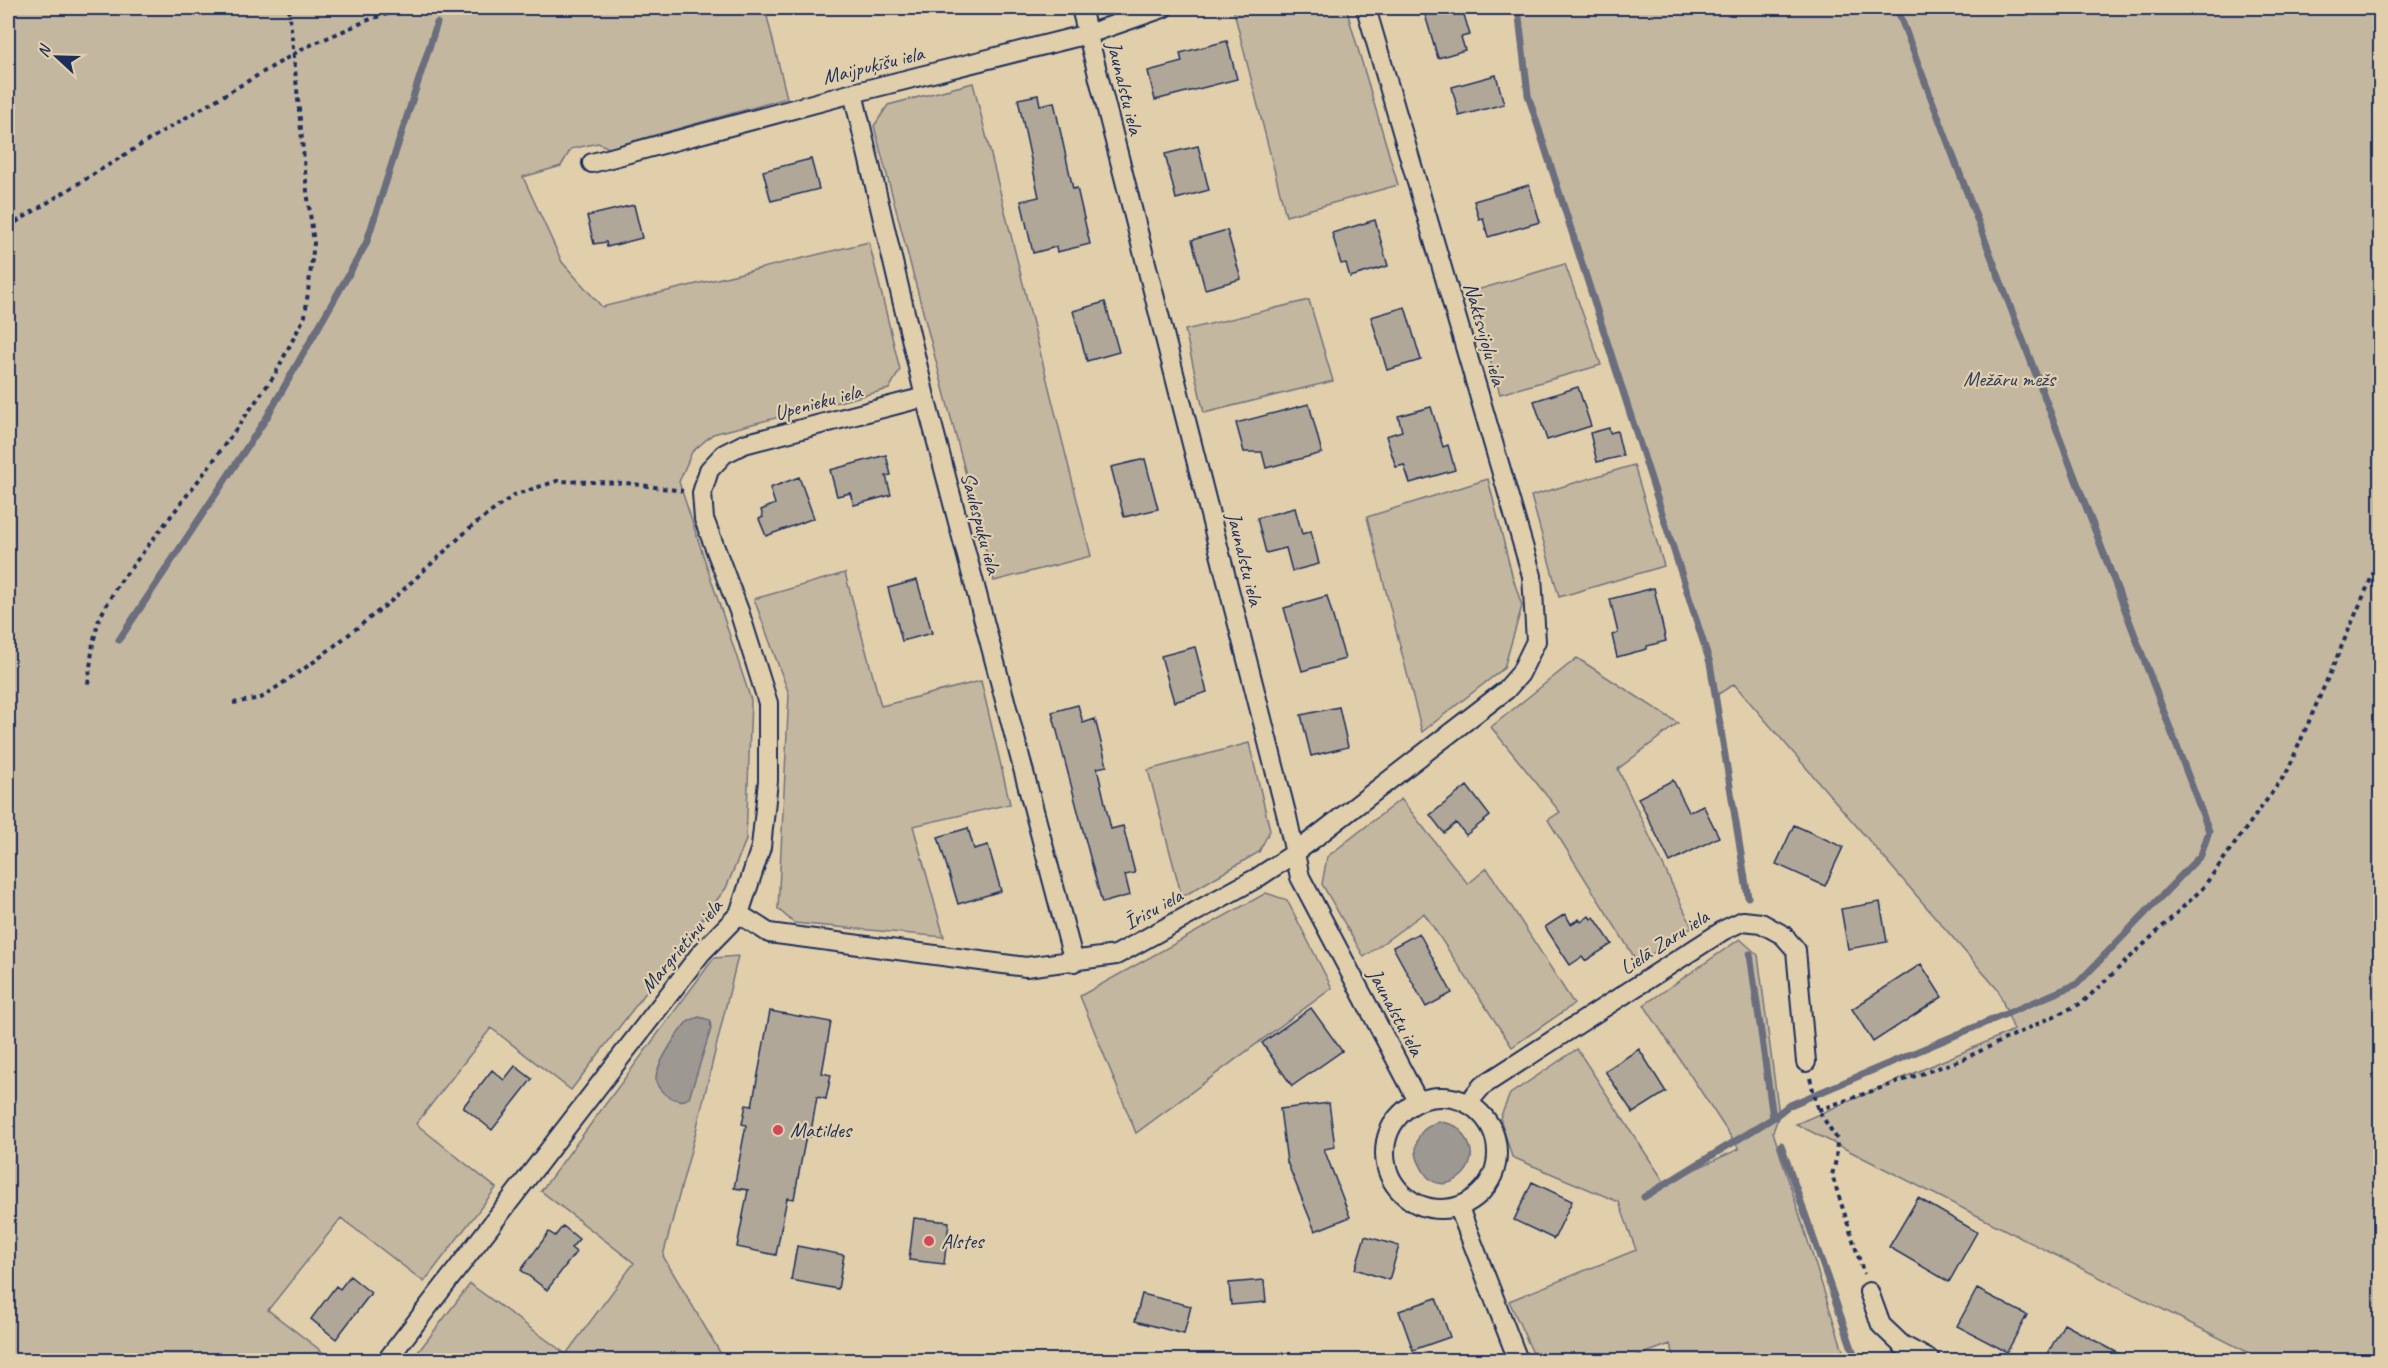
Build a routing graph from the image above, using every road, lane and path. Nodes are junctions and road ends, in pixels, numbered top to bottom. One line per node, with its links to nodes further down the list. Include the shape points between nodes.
1 (289, 8): 7 (path)
2 (409, 8): 7 (path, via 374,18)
3 (1081, 8): 6 (street, Jaunalstu iela)
4 (1163, 8): 6 (street, Maijpuķīšu iela)
5 (1366, 8): 15 (street, Naktsvijoļu iela, via 1532,576 1536,641)
6 (1088, 34): 8 (street, Maijpuķīšu iela); 18 (street, Jaunalstu iela)
7 (295, 53): 10 (path); 16 (path, via 314,243 305,316 274,376 117,586 99,619)
8 (853, 93): 9 (street, Maijpuķīšu iela); 11 (street, Saulespuķu iela)
9 (592, 163)
10 (8, 227)
11 (925, 397): 12 (street, Upenieku iela, via 744,444); 20 (street, Saulespuķu iela)
12 (724, 454): 13 (street, Margrietiņu iela, via 710,470)
13 (702, 493): 17 (path, via 626,483 557,482 514,495 315,661 261,698); 19 (street, Margrietiņu iela, via 704,519 768,703 768,781 761,847)
14 (2380, 558): 24 (path, via 2287,772 2202,889 2082,1003 1961,1060)
15 (1520, 674): 18 (street, Īrisu iela, via 1506,690)
16 (88, 684)
17 (233, 703)
18 (1295, 853): 20 (street, Īrisu iela, via 1116,955); 22 (street, Jaunalstu iela, via 1300,876)
19 (740, 914): 20 (street, Īrisu iela, via 769,933 1026,967); 27 (street, Margrietiņu iela, via 701,953)
20 (1074, 962)
21 (1806, 1062): 23 (street, Lielā Zaru iela, via 1796,950 1768,926 1743,921 1482,1086); 24 (path)
22 (1418, 1101): 23 (street, via 1443,1096); 25 (street, via 1395,1119 1384,1146 1388,1174 1404,1197 1421,1206 1430,1210)
23 (1468, 1103): 25 (street, via 1488,1121 1498,1145 1495,1172 1482,1195)
24 (1818, 1110): 26 (path, via 1837,1139 1832,1175)
25 (1459, 1208): 28 (street)
26 (1869, 1292): 29 (street, via 1881,1325 1902,1344)
27 (387, 1360)
28 (1518, 1360)
29 (1930, 1360)

